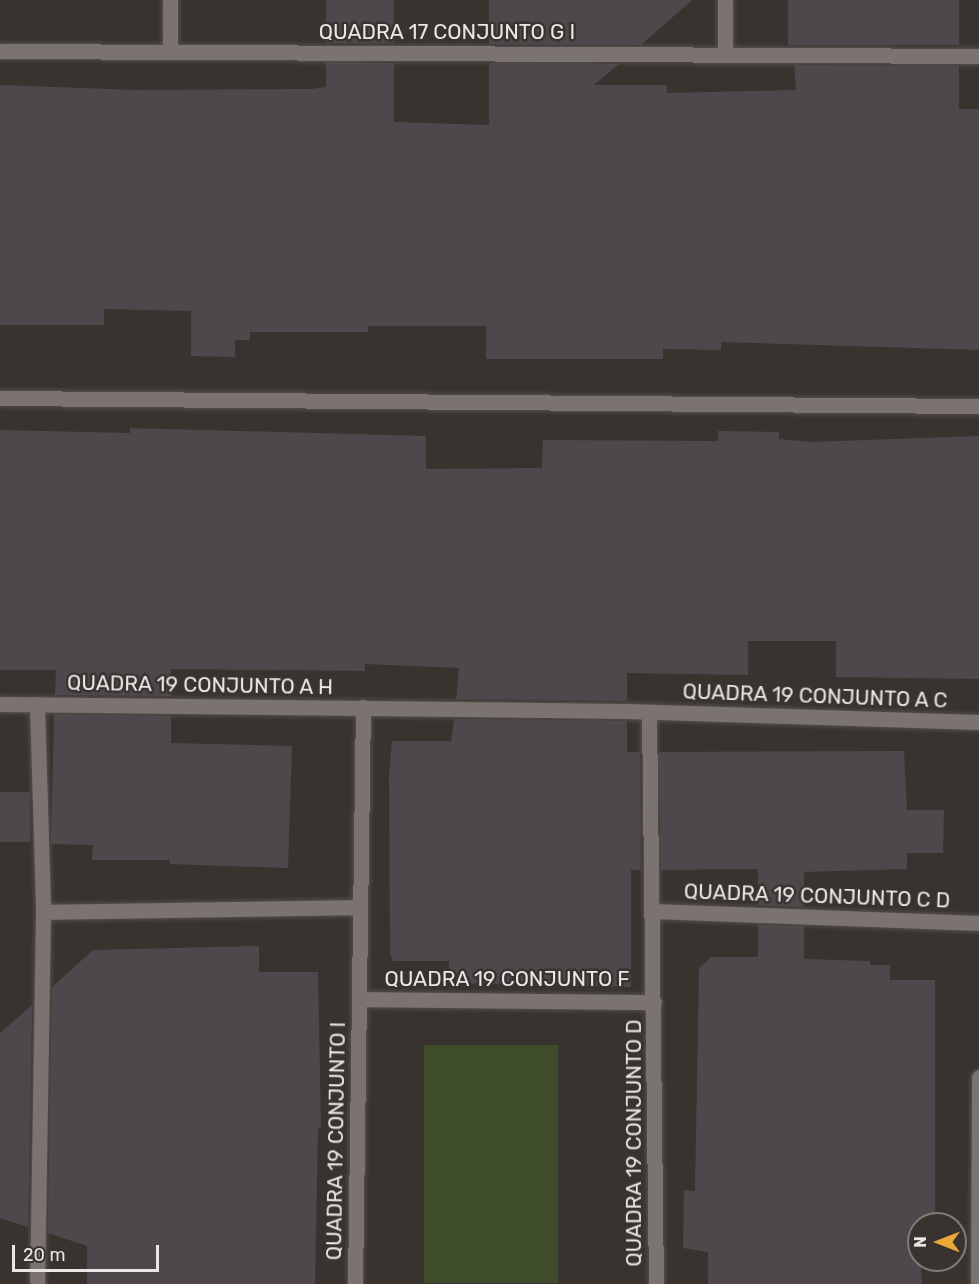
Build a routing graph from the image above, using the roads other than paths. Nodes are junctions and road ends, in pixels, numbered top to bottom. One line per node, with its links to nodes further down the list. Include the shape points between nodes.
1 (170, 0): 4 (street)
2 (725, 0): 5 (street)
3 (0, 51): 4 (street, QUADRA 17 CONJUNTO G I)
4 (170, 51): 5 (street, QUADRA 17 CONJUNTO G I)
5 (725, 55): 6 (street, QUADRA 17 CONJUNTO G I)
6 (979, 56)
7 (0, 398): 8 (street)
8 (979, 406)
9 (0, 704): 10 (street, QUADRA 19 CONJUNTO A H)
10 (37, 704): 11 (street, QUADRA 19 CONJUNTO A H); 16 (street)
11 (363, 708): 12 (street, QUADRA 19 CONJUNTO A H); 14 (street, QUADRA 19 CONJUNTO I)
12 (649, 712): 13 (street, QUADRA 19 CONJUNTO A C); 15 (street, QUADRA 19 CONJUNTO D)
13 (979, 722)
14 (359, 907): 16 (street); 18 (street, QUADRA 19 CONJUNTO I)
15 (654, 911): 17 (street, QUADRA 19 CONJUNTO C D); 19 (street, QUADRA 19 CONJUNTO D)
16 (42, 912): 21 (street)
17 (979, 923)
18 (359, 999): 19 (street, QUADRA 19 CONJUNTO F); 22 (street, QUADRA 19 CONJUNTO I)
19 (654, 1002): 23 (street, QUADRA 19 CONJUNTO D)
20 (979, 1077): 24 (street)
21 (37, 1284)
22 (355, 1284)
23 (656, 1284)
24 (978, 1284)

